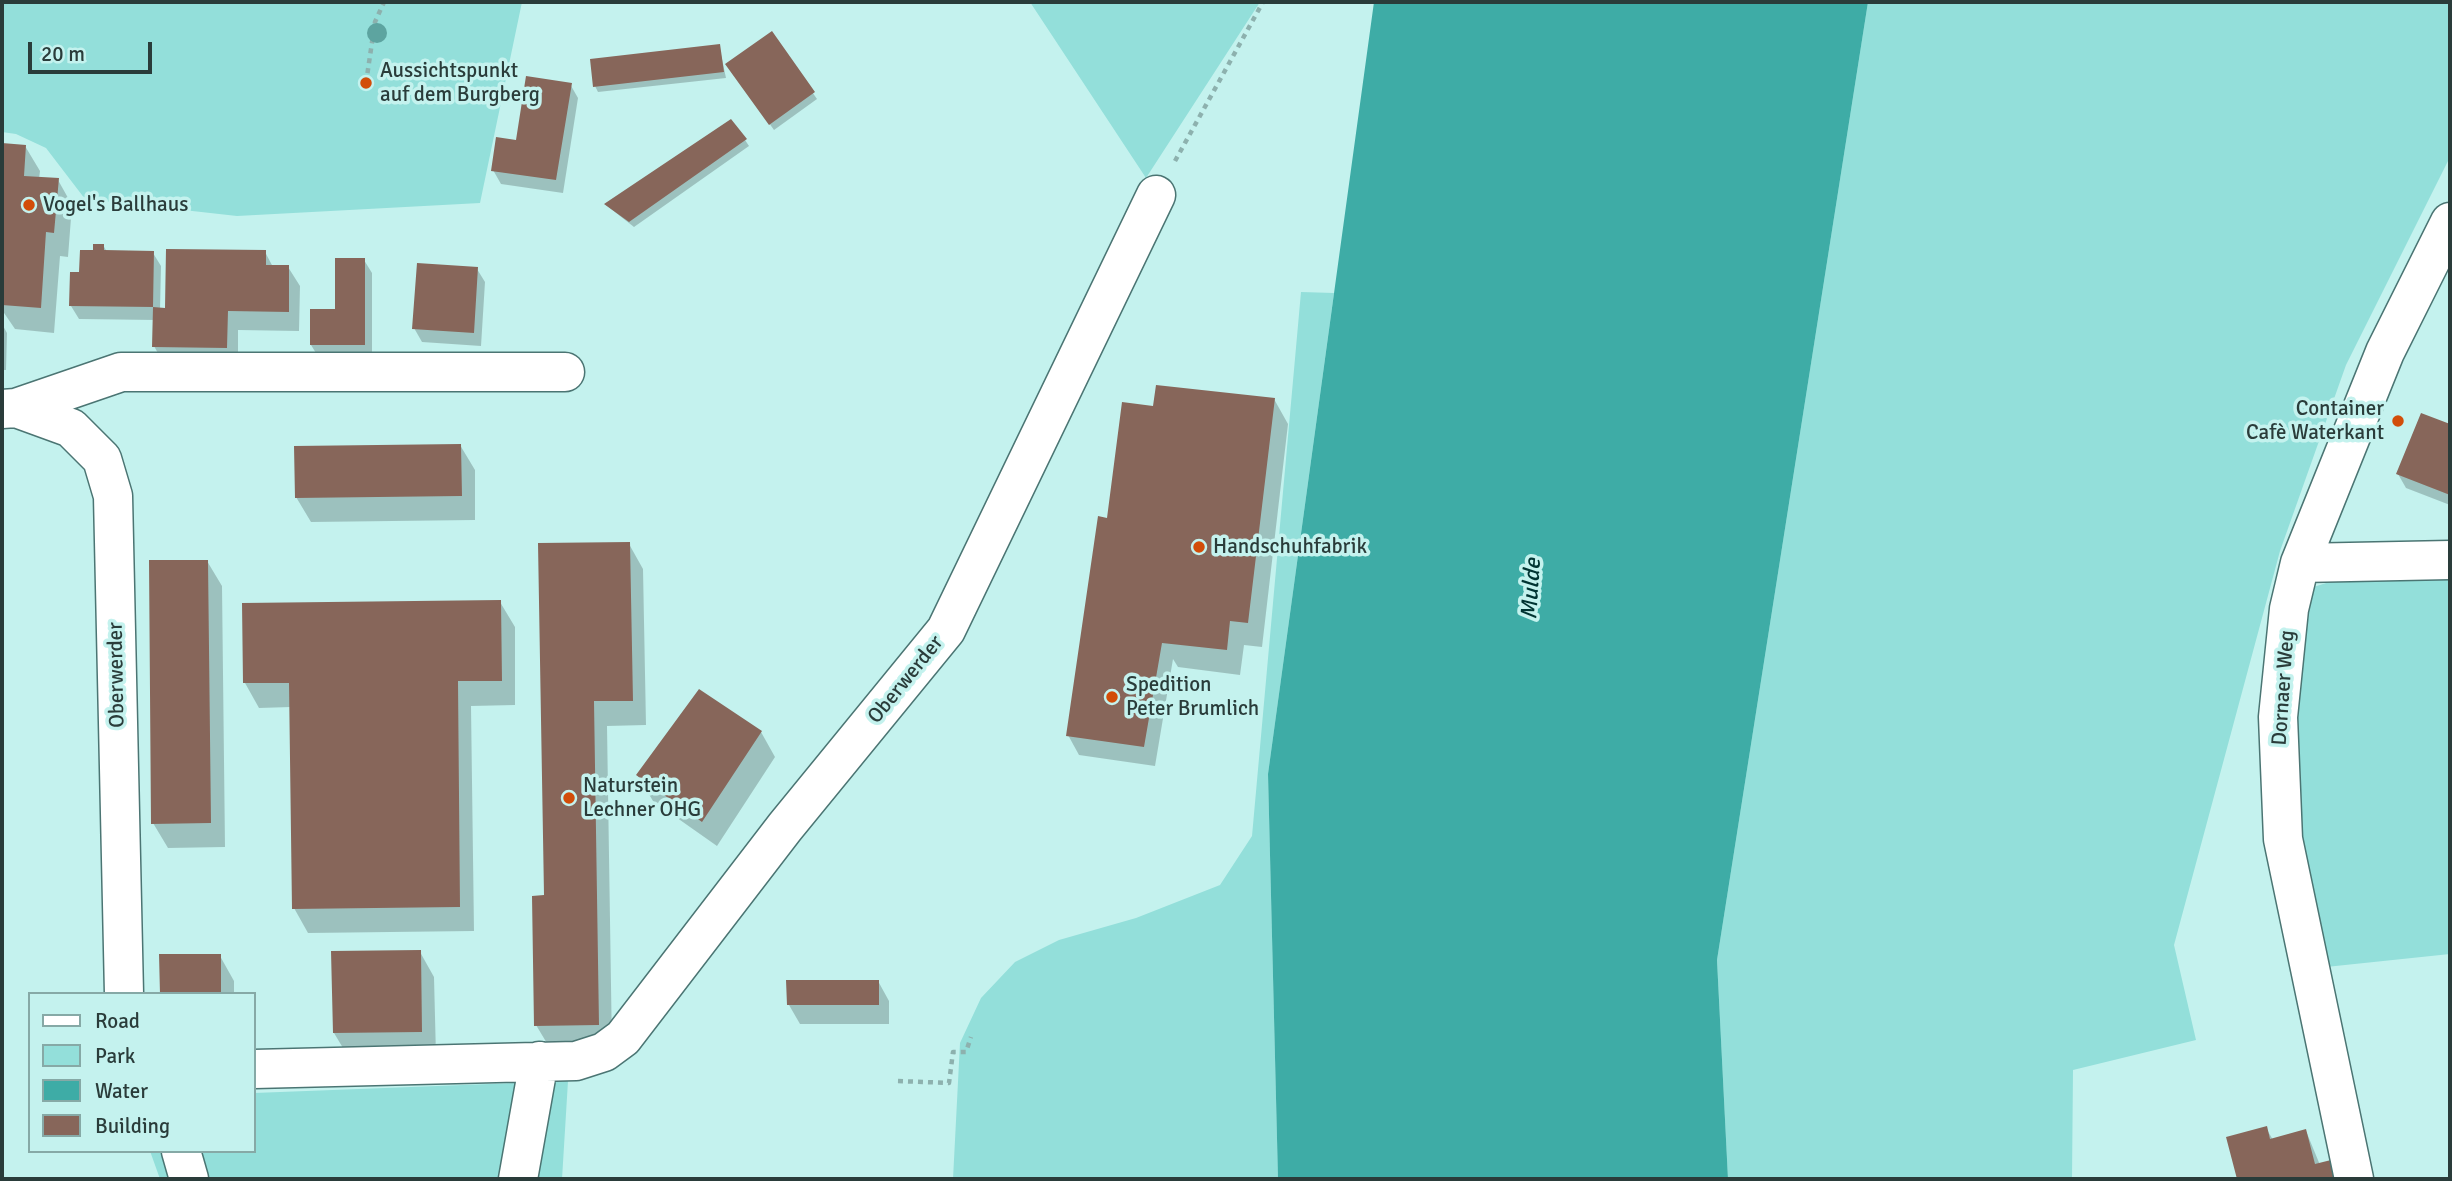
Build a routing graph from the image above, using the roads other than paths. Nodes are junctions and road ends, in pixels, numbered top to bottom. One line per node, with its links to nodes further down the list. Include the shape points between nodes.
1 (1156, 195): 8 (street, Oberwerder, via 946,630 785,827 623,1038 604,1052 576,1061)
2 (2450, 222): 6 (street, Dornaer Weg, via 2385,352)
3 (565, 372): 4 (street, Oberwerder, via 121,372)
4 (9, 408): 7 (street, Oberwerder, via 71,428 102,459 113,496)
5 (2450, 560): 6 (street)
6 (2300, 563): 13 (street, Dornaer Weg, via 2289,609 2277,717 2283,839)
7 (124, 992)
8 (539, 1061): 9 (street, Oberwerder); 12 (street)
9 (256, 1069)
10 (182, 1153): 11 (street)
11 (189, 1179)
12 (518, 1179)
13 (2354, 1179)

